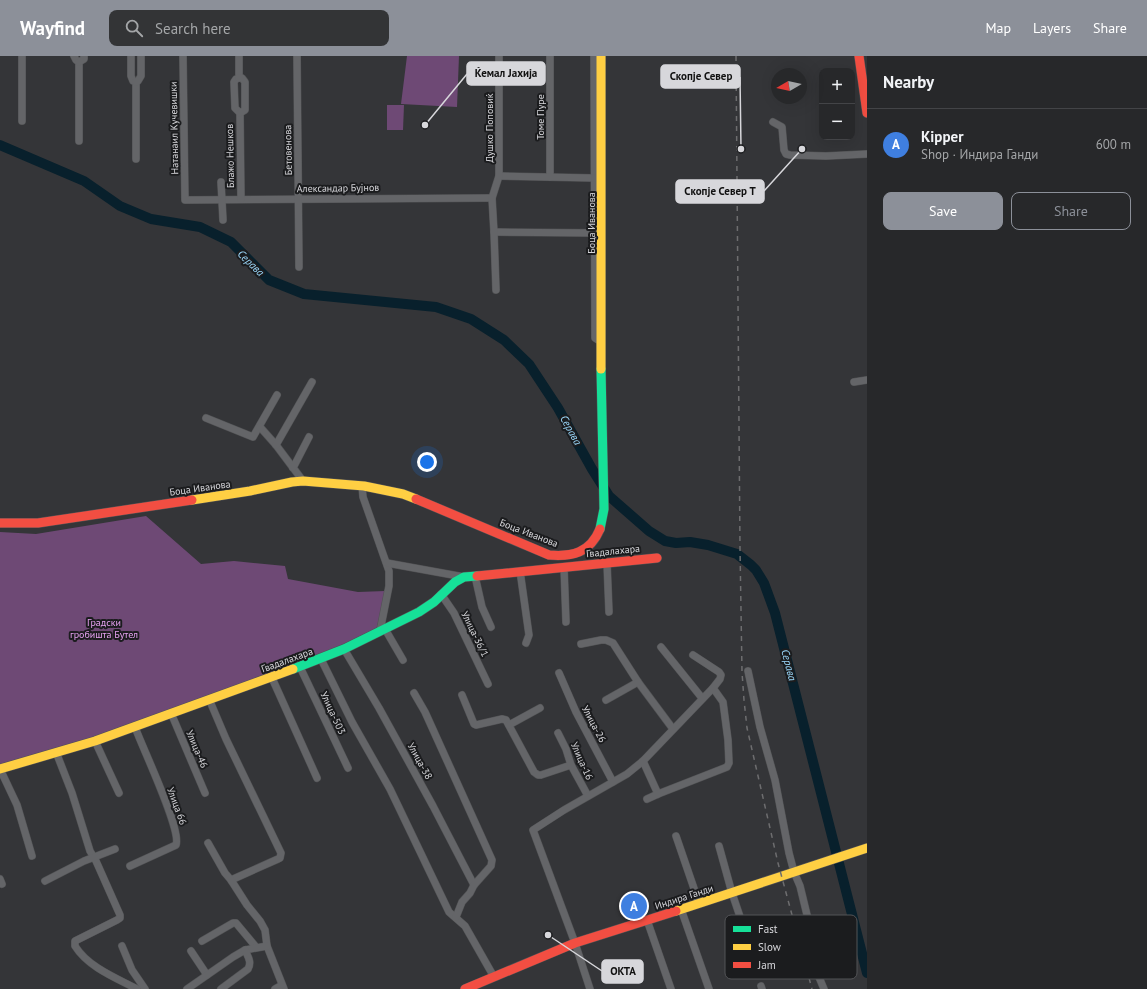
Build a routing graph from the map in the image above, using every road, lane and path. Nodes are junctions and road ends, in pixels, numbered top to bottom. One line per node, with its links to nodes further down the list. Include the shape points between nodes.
1 (22, 56): 18 (street)
2 (131, 56): 15 (street, via 131,76)
3 (141, 56): 15 (street, via 141,76)
4 (183, 56): 29 (street, Натанаил Кучевишки)
5 (239, 56): 13 (street, Блажо Нешков)
6 (297, 56): 28 (street, Бетовенова)
7 (499, 56): 23 (street, Душко Поповиќ)
8 (550, 56): 24 (street, Томе Пуре)
9 (594, 56): 14 (street)
10 (601, 56): 14 (street, Боца Иванова)
11 (859, 56): 17 (street)
12 (79, 58): 20 (street)
13 (240, 78): 16 (street, Блажо Нешков, via 245,82 245,110); 16 (street, Блажо Нешков, via 234,82 234,108)
14 (597, 80): 25 (street); 34 (street, Боца Иванова)
15 (136, 82): 22 (street)
16 (240, 113): 31 (street, Блажо Нешков)
17 (867, 113)
18 (22, 121)
19 (773, 122): 21 (street, via 782,127 786,154)
20 (79, 141)
21 (867, 154)
22 (136, 159)
23 (500, 176): 24 (street); 27 (street, Душко Поповиќ)
24 (550, 177): 25 (street)
25 (594, 178): 34 (street)
26 (221, 182): 30 (street)
27 (492, 198): 28 (street, Александар Бујнов); 33 (street)
28 (298, 199): 31 (street, Александар Бујнов); 35 (street, Бетовенова)
29 (184, 200): 30 (street, Александар Бујнов)
30 (222, 200): 31 (street, Александар Бујнов); 32 (street)
31 (241, 200)
32 (223, 220)
33 (494, 232): 34 (street); 36 (street)
34 (598, 233): 49 (street, Боца Иванова, via 604,509 603,522 597,538 583,551)
35 (299, 267)
36 (496, 290)
37 (867, 380): 39 (street)
38 (312, 382): 44 (street)
39 (854, 382)
40 (277, 395): 42 (street)
41 (206, 418): 42 (street, via 253,437)
42 (260, 427): 44 (street)
43 (309, 437): 45 (street)
44 (276, 445): 45 (street)
45 (293, 468): 46 (street)
46 (303, 481): 47 (street, Боца Иванова); 48 (street, Боца Иванова, via 38,523)
47 (362, 486): 49 (street, Боца Иванова, via 416,499 549,555); 51 (street, via 363,497)
48 (0, 522)
49 (575, 554): 53 (street, Гвадалахара)
50 (657, 558): 52 (street, Гвадалахара)
51 (387, 563): 56 (street); 61 (street, via 389,586)
52 (606, 563): 53 (street, Гвадалахара); 58 (street)
53 (567, 566): 54 (street, Гвадалахара); 59 (street)
54 (520, 571): 55 (street, Гвадалахара); 62 (street, via 529,635)
55 (475, 576): 56 (street, Гвадалахара); 60 (street, via 482,607)
56 (464, 577): 57 (street, Гвадалахара)
57 (441, 594): 61 (street, Гвадалахара, via 419,612); 74 (street, Улица-36/1, via 454,613)
58 (609, 612)
59 (566, 622)
60 (491, 627)
61 (383, 630): 65 (street, Гвадалахара); 68 (street)
62 (526, 643)
63 (581, 644): 73 (street, via 602,640 613,643)
64 (661, 647): 78 (street)
65 (344, 649): 67 (street, Гвадалахара); 111 (street, Улица-38, via 383,714)
66 (692, 655): 75 (street, via 721,675)
67 (321, 659): 69 (street, Гвадалахара); 117 (street, via 352,722 390,789 449,912)
68 (403, 660)
69 (300, 667): 72 (street, Гвадалахара); 91 (street, Улица-503)
70 (748, 671): 108 (street, via 775,780)
71 (559, 673): 94 (street, Улица-26, via 576,712)
72 (272, 678): 79 (street, Гвадалахара); 93 (street)
73 (638, 682): 80 (street); 85 (street)
74 (488, 684)
75 (713, 688): 78 (street); 97 (street, via 723,702 729,763 727,767)
76 (414, 693): 111 (street, via 492,860 491,866)
77 (462, 695): 83 (street, via 474,724 502,719)
78 (702, 698): 85 (street)
79 (209, 699): 82 (street, Гвадалахара); 109 (street, via 280,853 278,859)
80 (606, 700)
81 (540, 708): 83 (street)
82 (171, 713): 84 (street, Гвадалахара); 95 (street, Улица-46)
83 (509, 725): 90 (street, via 536,774 541,776)
84 (135, 726): 87 (street, Гвадалахара); 107 (street, Улица 66, via 173,819 177,842 176,845)
85 (673, 729): 89 (street)
86 (558, 733): 90 (street, Улица-16)
87 (95, 741): 88 (street, Гвадалахара); 96 (street)
88 (56, 752): 92 (street, Гвадалахара); 106 (street)
89 (642, 761): 94 (street); 97 (street)
90 (572, 765): 98 (street, Улица-16)
91 (348, 768)
92 (0, 769): 105 (street, via 17,805)
93 (318, 778)
94 (613, 782): 98 (street)
95 (205, 792)
96 (119, 794)
97 (658, 794): 99 (street)
98 (588, 796): 120 (street, via 533,830)
99 (647, 799)
100 (676, 836): 113 (street)
101 (208, 843): 109 (street)
102 (719, 846): 112 (street)
103 (867, 848): 108 (street, Индира Ганди)
104 (115, 849): 106 (street)
105 (32, 856)
106 (93, 857): 110 (street); 130 (street, via 120,918 75,941 75,946 94,966)
107 (130, 866)
108 (794, 872): 112 (street, Индира Ганди); 116 (street)
109 (231, 880): 122 (street, via 260,921)
110 (45, 881)
111 (474, 885): 117 (street, via 462,902)
112 (732, 893): 113 (street, Индира Ганди); 115 (street)
113 (699, 903): 114 (street, Индира Ганди)
114 (681, 909): 118 (street, Индира Ганди); 138 (street)
115 (739, 915)
116 (807, 915)
117 (456, 917): 127 (street, via 465,926)
118 (647, 920): 120 (street, Индира Ганди); 137 (street)
119 (202, 941): 123 (street, via 236,923)
120 (575, 943): 127 (street, Индира Ганди); 136 (street)
121 (122, 946): 131 (street, via 132,970)
122 (267, 946): 123 (street); 129 (street)
123 (256, 947): 124 (street)
124 (245, 950): 126 (street); 133 (street, via 250,961 248,969)
125 (191, 951): 126 (street)
126 (207, 975): 132 (street)
127 (494, 977): 135 (street, Индира Ганди)
128 (820, 979): 139 (street)
129 (283, 987): 134 (street)
130 (137, 989)
131 (145, 989)
132 (187, 989)
133 (221, 989)
134 (275, 989)
135 (464, 989)
136 (590, 989)
137 (671, 989)
138 (709, 989)
139 (824, 989)

